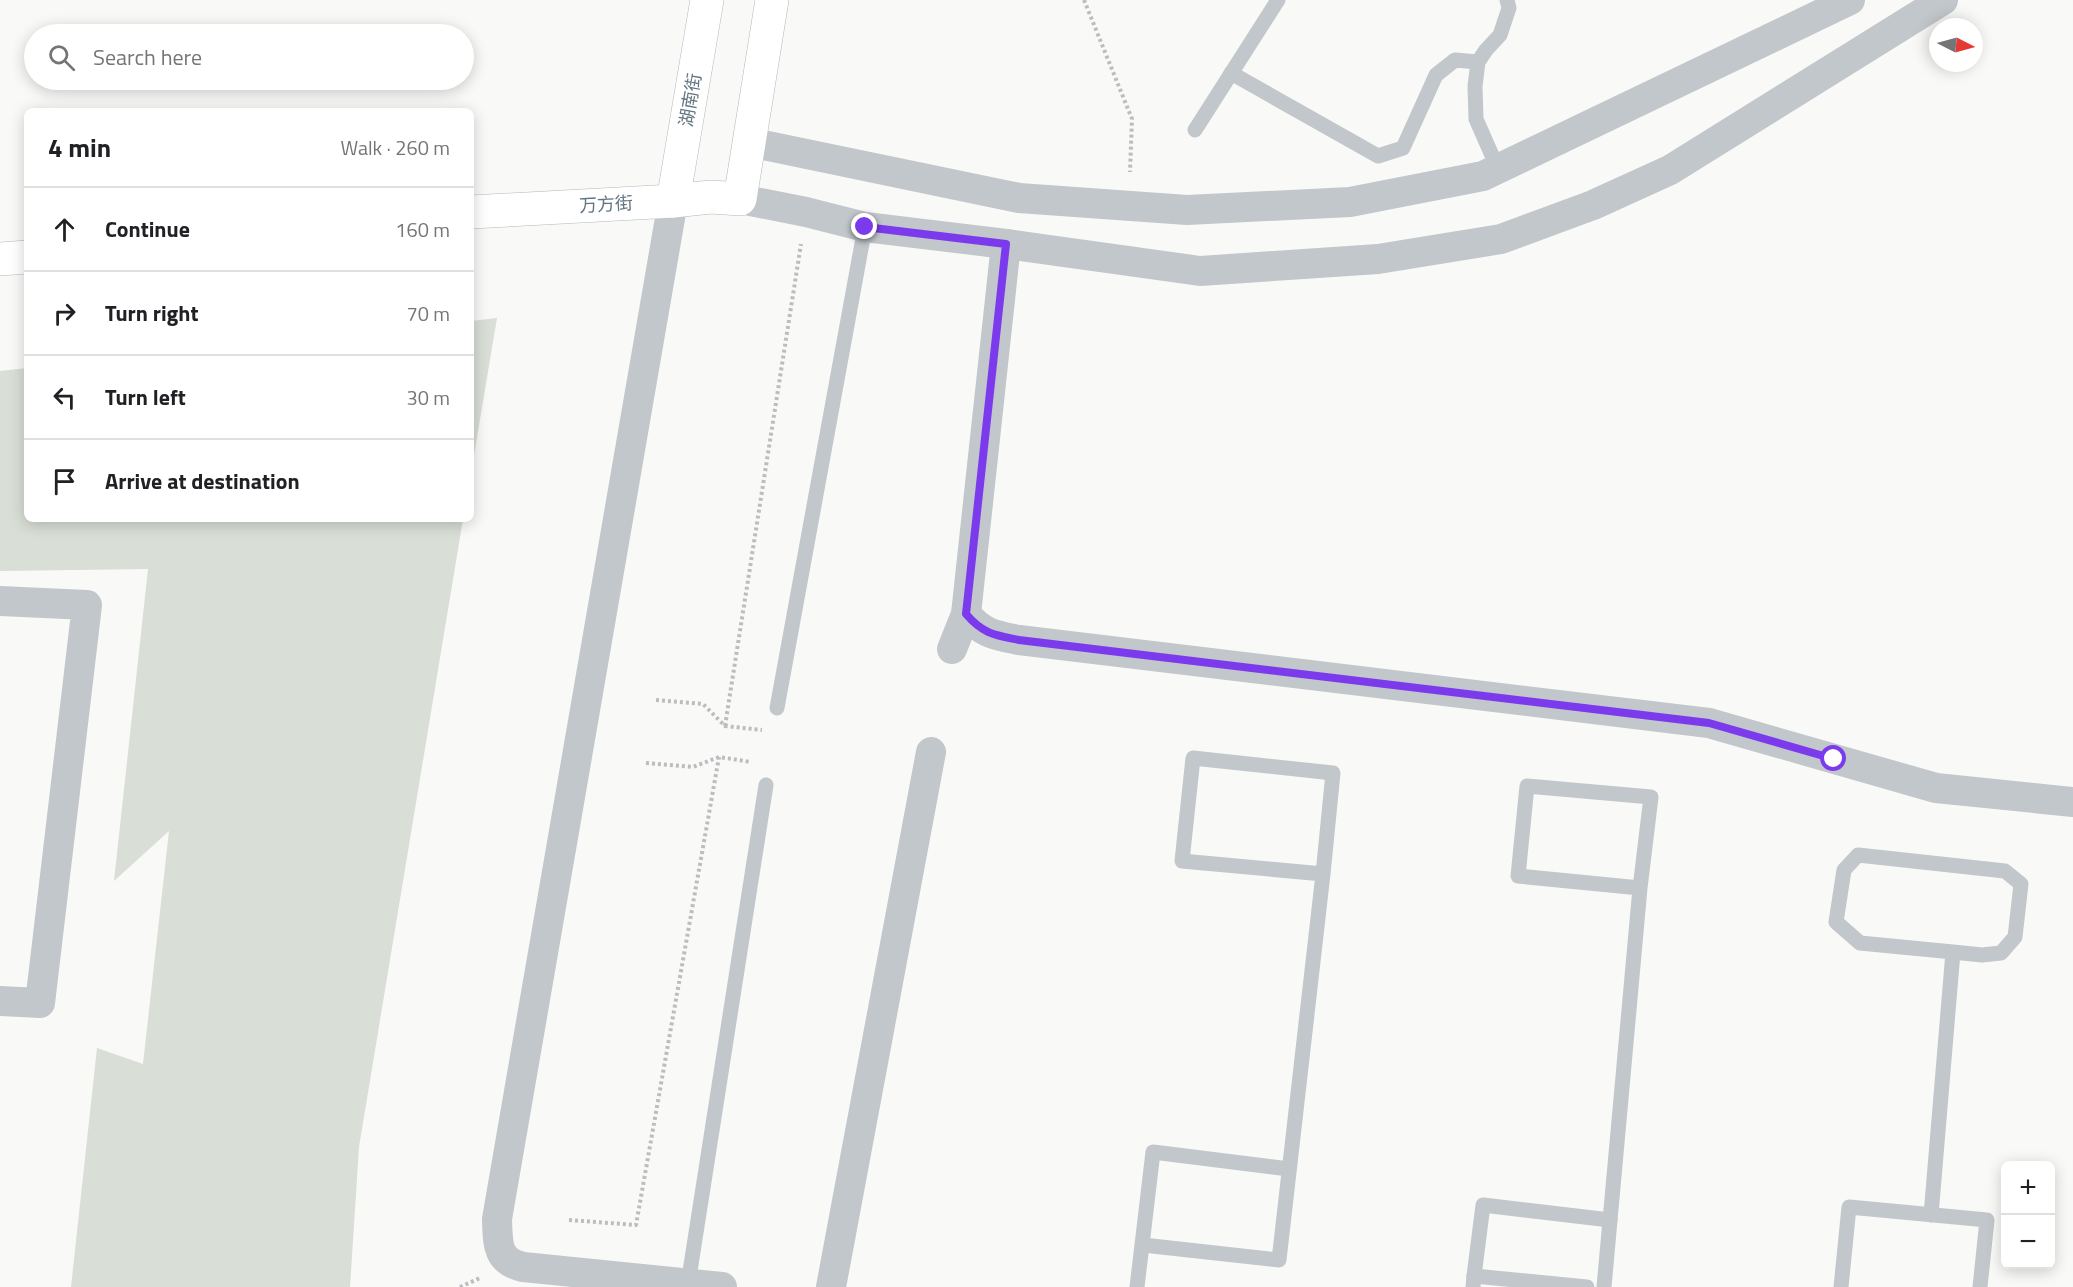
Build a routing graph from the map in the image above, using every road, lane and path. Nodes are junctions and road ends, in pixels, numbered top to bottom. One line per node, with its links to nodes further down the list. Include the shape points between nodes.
1 (706, 0): 14 (main road, 湖南街)
2 (772, 0): 11 (main road)
3 (1084, 0): 15 (path, via 1132,119)
4 (1278, 0): 9 (lane)
5 (1507, 0): 8 (lane, via 1509,8 1500,35)
6 (1850, 0): 12 (street)
7 (1943, 0): 19 (street, via 1670,170 1593,205 1501,239 1378,259 1200,271)
8 (1478, 62): 9 (lane, via 1455,60 1436,75 1403,148 1378,156); 12 (lane, via 1476,118)
9 (1231, 73): 10 (lane)
10 (1195, 130)
11 (749, 142): 13 (main road); 15 (street, via 1018,198)
12 (1498, 169): 15 (street, via 1483,176 1350,202 1187,210)
13 (740, 199): 14 (main road, 万方街, via 711,196); 17 (street)
14 (673, 201): 16 (main road, 万方街); 45 (street, via 497,1219 498,1241 510,1264)
15 (1128, 206)
16 (474, 212)
17 (806, 212): 18 (street); 27 (path)
18 (865, 227): 19 (street); 26 (lane)
19 (1006, 244): 23 (street)
20 (24, 257): 21 (main road)
21 (0, 259)
22 (0, 601): 38 (street, via 87,605 40,1003)
23 (966, 614): 24 (street); 34 (street, via 977,627 1019,640 1709,723 1935,788)
24 (952, 649)
25 (656, 700): 27 (path, via 703,704)
26 (777, 708)
27 (725, 726): 28 (path)
28 (772, 731)
29 (931, 752): 47 (street)
30 (719, 757): 31 (path, via 693,767); 32 (path); 41 (path, via 636,1225)
31 (646, 763)
32 (758, 764)
33 (766, 785): 45 (lane)
34 (2073, 802)
35 (1323, 874): 35 (lane, via 1333,773 1193,758 1182,861); 39 (lane)
36 (1640, 888): 36 (lane, via 1651,797 1527,786 1518,876); 42 (lane)
37 (1953, 952): 37 (lane, via 1860,943 1836,922 1844,870 1858,855 2005,871 2021,884 2015,938 2001,953); 40 (lane)
38 (0, 1001)
39 (1289, 1169): 43 (lane, via 1279,1260); 43 (lane, via 1153,1152)
40 (1931, 1215): 51 (lane, via 1849,1207); 52 (lane, via 1987,1220)
41 (569, 1220)
42 (1610, 1220): 44 (lane, via 1483,1205); 50 (lane)
43 (1143, 1245): 48 (lane)
44 (1474, 1282): 49 (lane)
45 (688, 1284): 46 (street)
46 (722, 1287)
47 (831, 1287)
48 (1137, 1287)
49 (1587, 1287)
50 (1604, 1287)
51 (1841, 1287)
52 (1980, 1287)

